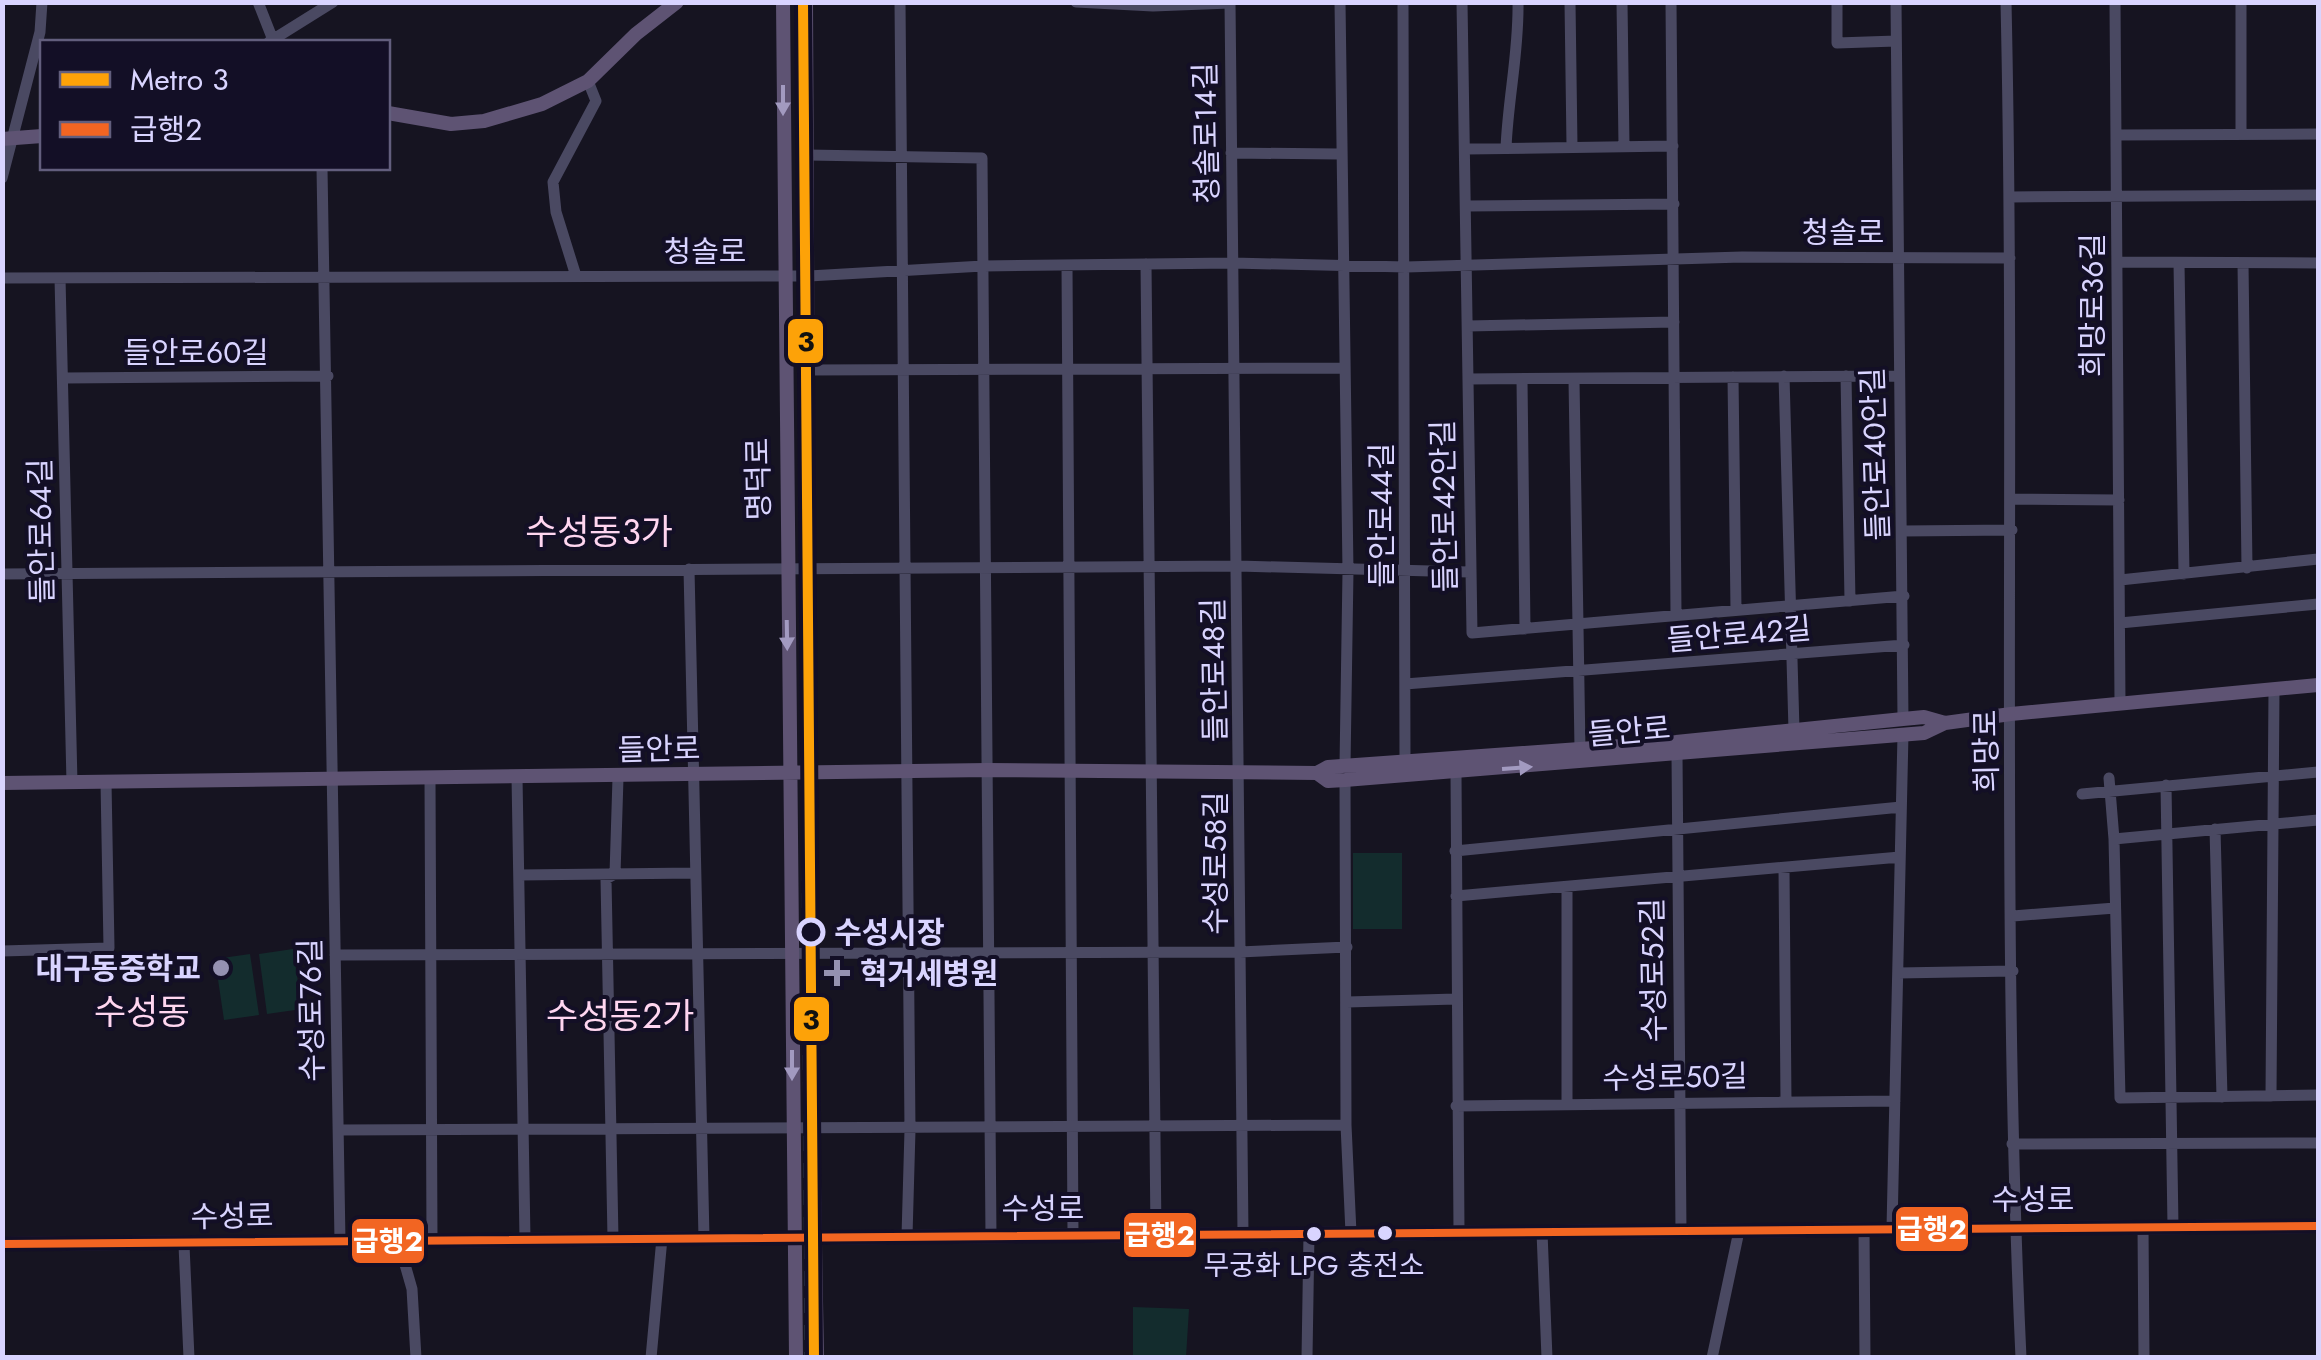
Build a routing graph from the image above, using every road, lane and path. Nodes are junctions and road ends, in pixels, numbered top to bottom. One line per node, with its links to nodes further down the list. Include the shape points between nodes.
1 (42, 2): 32 (street, via 40,32)
2 (258, 2): 23 (street)
3 (333, 2): 24 (street)
4 (784, 2): 66 (main road, 명덕로, one-way to 66)
5 (806, 2): 40 (main road, 명덕로)
6 (900, 2): 41 (street)
7 (1076, 2): 22 (street, 청솔로14길)
8 (1340, 2): 39 (street)
9 (1404, 2): 62 (street)
10 (1462, 2): 36 (street, 들안로42안길)
11 (1518, 2): 37 (street)
12 (1570, 2): 33 (street)
13 (1622, 2): 34 (street)
14 (1671, 2): 35 (street)
15 (1837, 2): 25 (street, via 1837,43)
16 (1896, 2): 25 (street, 들안로40안길)
17 (2006, 2): 45 (street, 희망로)
18 (2115, 2): 30 (street, 희망로36길)
19 (2241, 2): 28 (street)
20 (674, 3): 26 (main road)
21 (1230, 3): 22 (street, 청솔로14길); 38 (street, 청솔로14길)
22 (1141, 4)
23 (271, 40)
24 (273, 40)
25 (1896, 41): 49 (street, 들안로40안길)
26 (588, 81): 27 (main road, via 542,104 484,120 434,124); 65 (street, via 596,101 553,182)
27 (390, 113)
28 (2241, 134): 29 (street); 30 (street)
29 (2318, 134)
30 (2116, 135): 46 (street, 희망로36길)
31 (40, 136): 32 (main road)
32 (7, 138): 43 (street)
33 (1572, 146): 34 (street); 37 (street)
34 (1624, 146): 35 (street)
35 (1673, 146): 47 (street)
36 (1466, 148): 37 (street); 48 (street, 들안로42안길)
37 (1506, 148)
38 (1231, 153): 39 (street); 52 (street, 청솔로14길)
39 (1339, 154): 60 (street)
40 (808, 155): 41 (street); 67 (main road, 명덕로)
41 (902, 155): 58 (street, via 982,158); 63 (street)
42 (322, 170): 64 (street)
43 (2, 178)
44 (2318, 195): 46 (street)
45 (2010, 196): 46 (street); 51 (street, 희망로)
46 (2116, 200): 53 (street, 희망로36길)
47 (1674, 204): 48 (street); 50 (street)
48 (1467, 206): 61 (street, 들안로42안길)
49 (1897, 257): 50 (street, 청솔로); 51 (street, 청솔로); 82 (street, 들안로40안길)
50 (1675, 258): 61 (street, 청솔로); 70 (street)
51 (2010, 258): 89 (street, 희망로)
52 (1233, 262): 57 (street, 청솔로); 60 (street, 청솔로); 72 (street, 들안로48길)
53 (2117, 262): 54 (street); 90 (street, 희망로36길)
54 (2179, 263): 55 (street); 108 (street)
55 (2243, 263): 56 (street); 101 (street)
56 (2318, 263)
57 (1146, 264): 59 (street, 청솔로); 73 (street)
58 (983, 266): 59 (street, 청솔로); 63 (street, 청솔로); 75 (street)
59 (1067, 266): 76 (street)
60 (1344, 266): 62 (street, 청솔로); 74 (street)
61 (1468, 266): 62 (street, 청솔로); 71 (street, 들안로42안길)
62 (1406, 267): 105 (street, 들안로44길)
63 (903, 268): 67 (street, 청솔로); 78 (street)
64 (326, 276): 65 (street, 청솔로); 69 (street, 청솔로); 79 (street)
65 (576, 276): 66 (street, 청솔로)
66 (782, 276): 67 (street, 청솔로); 98 (main road, 명덕로)
67 (809, 276): 77 (main road, 명덕로)
68 (2, 278): 69 (street, 청솔로)
69 (60, 278): 84 (street, 들안로64길)
70 (1674, 322): 71 (street); 85 (street)
71 (1468, 326): 86 (street, 들안로42안길)
72 (1236, 367): 73 (street); 74 (street); 95 (street, 들안로48길)
73 (1148, 368): 76 (street); 94 (street)
74 (1345, 368): 104 (street)
75 (984, 369): 76 (street); 78 (street); 96 (street)
76 (1068, 369): 97 (street)
77 (808, 370): 78 (street); 99 (main road, 명덕로)
78 (904, 370): 100 (street)
79 (328, 376): 84 (street, 들안로60길); 103 (street)
80 (1784, 376): 81 (street); 83 (street); 114 (street)
81 (1846, 376): 82 (street); 112 (street, 들안로40안길)
82 (1898, 376): 92 (street, 들안로40안길)
83 (1733, 377): 85 (street); 115 (street)
84 (65, 378): 109 (street, 들안로64길)
85 (1673, 378): 88 (street); 116 (street)
86 (1468, 379): 87 (street); 106 (street, 들안로42안길)
87 (1522, 380): 88 (street); 119 (street)
88 (1574, 380): 118 (street)
89 (2012, 500): 90 (street); 91 (street, 희망로)
90 (2119, 500): 110 (street, 희망로36길)
91 (2012, 530): 92 (street); 127 (street, 희망로)
92 (1903, 532): 111 (street, 들안로40안길)
93 (2318, 559): 101 (street)
94 (1149, 566): 95 (street, 들안로48길); 97 (street, 들안로48길); 135 (street)
95 (1238, 566): 104 (street); 138 (street, 들안로48길)
96 (986, 567): 97 (street, 들안로48길); 100 (street, 들안로48길); 133 (street)
97 (1070, 567): 134 (street)
98 (787, 568): 99 (street, 들안로48길); 102 (street, 들안로48길); 141 (main road, 명덕로, one-way to 141)
99 (810, 568): 100 (street, 들안로48길); 142 (main road, 명덕로)
100 (906, 568): 136 (street)
101 (2248, 568): 108 (street)
102 (689, 569): 103 (street, 들안로48길); 143 (street)
103 (329, 570): 109 (street); 147 (street)
104 (1348, 571): 105 (street); 139 (street)
105 (1406, 571): 106 (street); 123 (street, 들안로44길)
106 (1469, 572): 119 (street, 들안로42안길, via 1472,633)
107 (2, 574): 109 (street)
108 (2184, 574): 110 (street)
109 (66, 575): 151 (street, 들안로64길)
110 (2120, 580): 117 (street)
111 (1904, 596): 112 (street); 120 (street)
112 (1850, 601): 114 (street)
113 (2318, 604): 117 (street)
114 (1792, 606): 115 (street, 들안로42안길); 121 (street)
115 (1736, 609): 116 (street, 들안로42안길)
116 (1676, 614): 118 (street, 들안로42안길)
117 (2120, 623): 126 (street)
118 (1578, 625): 119 (street, 들안로42안길); 122 (street)
119 (1525, 629)
120 (1904, 646): 121 (street, 들안로42길); 128 (street)
121 (1793, 654): 122 (street, 들안로42길); 129 (street)
122 (1579, 672): 123 (street, 들안로42길); 130 (street)
123 (1406, 684): 132 (street, 들안로44길)
124 (2318, 685): 125 (main road, 들안로)
125 (2274, 689): 126 (main road, 들안로); 144 (street)
126 (2120, 702): 127 (main road, 들안로)
127 (2010, 714): 128 (main road, 들안로, via 1945,723 1924,733); 172 (street, 희망로)
128 (1903, 726): 129 (main road, 들안로); 131 (main road, 들안로); 155 (street)
129 (1794, 730): 130 (main road, 들안로)
130 (1580, 749): 132 (main road, 들안로)
131 (1677, 755): 140 (main road, 들안로, one-way to 131); 158 (street, 수성로52길)
132 (1405, 762): 139 (main road, 들안로)
133 (988, 770): 134 (main road, 들안로); 136 (main road, 들안로); 179 (street)
134 (1071, 771): 135 (main road, 들안로); 180 (street)
135 (1150, 771): 138 (main road, 들안로); 176 (street)
136 (908, 772): 142 (main road, 들안로); 183 (street)
137 (2318, 772): 144 (street)
138 (1240, 773): 139 (main road, 들안로, via 1317,773 1328,780); 175 (street, 수성로58길)
139 (1345, 773): 140 (main road, 들안로); 173 (street)
140 (1456, 773): 162 (street)
141 (788, 774): 142 (main road, 들안로); 143 (main road, 들안로); 177 (main road, 명덕로)
142 (811, 774): 178 (main road, 명덕로)
143 (694, 775): 146 (main road, 들안로); 165 (street)
144 (2274, 776): 153 (street); 157 (street)
145 (517, 777): 146 (main road, 들안로); 148 (main road, 들안로); 167 (street)
146 (618, 778): 166 (street)
147 (329, 779): 148 (main road, 들안로); 149 (main road, 들안로); 181 (street, 수성로76길)
148 (430, 779): 184 (street)
149 (106, 782): 151 (main road, 들안로); 174 (street, via 109,948)
150 (2, 783): 151 (main road, 들안로)
151 (72, 783)
152 (2109, 784): 153 (street); 154 (street); 161 (street)
153 (2166, 785): 160 (street)
154 (2082, 794)
155 (1902, 808): 158 (street); 163 (street)
156 (2318, 820): 157 (street)
157 (2274, 824): 159 (street); 192 (street)
158 (1675, 828): 162 (street); 168 (street, 수성로52길)
159 (2215, 829): 160 (street); 194 (street)
160 (2167, 834): 161 (street); 193 (street)
161 (2114, 839): 171 (street)
162 (1455, 851): 170 (street)
163 (1900, 857): 164 (street); 188 (street)
164 (1784, 869): 168 (street); 195 (street)
165 (695, 873): 166 (street); 185 (street)
166 (615, 874): 167 (street); 186 (street, via 606,879)
167 (519, 875): 182 (street)
168 (1677, 877): 169 (street); 197 (street, 수성로52길)
169 (1567, 888): 170 (street); 198 (street)
170 (1456, 896): 189 (street)
171 (2115, 908): 172 (street); 193 (street, via 2120,1098)
172 (2013, 916): 187 (street, 희망로)
173 (1347, 948): 175 (street); 190 (street)
174 (2, 951)
175 (1240, 952): 176 (street, 수성로58길); 201 (street, 수성로58길)
176 (1151, 953): 180 (street, 수성로58길); 204 (street)
177 (792, 954): 178 (street); 185 (street); 206 (main road, 명덕로, one-way to 206)
178 (810, 954): 183 (street, 수성로58길); 207 (main road, 명덕로)
179 (989, 954): 180 (street, 수성로58길); 183 (street, 수성로58길); 202 (street)
180 (1071, 954): 203 (street)
181 (335, 955): 184 (street); 208 (street, 수성로76길)
182 (520, 955): 184 (street); 186 (street); 210 (street)
183 (908, 955): 211 (street)
184 (432, 956): 209 (street)
185 (694, 956): 186 (street); 205 (street)
186 (605, 957): 212 (street)
187 (2013, 971): 188 (street); 213 (street, 희망로)
188 (1898, 973): 196 (street)
189 (1456, 1000): 190 (street); 199 (street)
190 (1347, 1002): 200 (street)
191 (2318, 1095): 192 (street)
192 (2271, 1096): 194 (street)
193 (2172, 1097): 194 (street); 215 (street)
194 (2222, 1097)
195 (1786, 1101): 196 (street, 수성로50길); 197 (street, 수성로50길)
196 (1895, 1101): 220 (street)
197 (1680, 1102): 198 (street, 수성로50길); 222 (street, 수성로52길)
198 (1567, 1104): 199 (street, 수성로50길)
199 (1456, 1106): 224 (street)
200 (1346, 1125): 201 (street); 227 (street)
201 (1241, 1126): 204 (street); 229 (street, 수성로58길)
202 (990, 1127): 203 (street); 211 (street); 233 (street)
203 (1072, 1128): 204 (street); 231 (street)
204 (1153, 1128): 228 (street)
205 (700, 1129): 206 (street); 212 (street); 238 (street)
206 (792, 1129): 207 (street); 234 (main road, 명덕로)
207 (814, 1129): 211 (street); 235 (main road, 명덕로)
208 (339, 1130): 209 (street); 240 (street, 수성로76길)
209 (433, 1130): 210 (street); 242 (street)
210 (521, 1130): 212 (street); 239 (street)
211 (910, 1130): 232 (street)
212 (610, 1131): 236 (street)
213 (2012, 1144): 215 (street); 216 (street, 희망로)
214 (2318, 1144): 215 (street)
215 (2171, 1146): 218 (street)
216 (2015, 1226): 217 (main road, 수성로); 220 (main road, 수성로); 254 (street, 희망로)
217 (2144, 1226): 218 (main road, 수성로); 255 (street)
218 (2173, 1226): 219 (main road, 수성로)
219 (2318, 1226): 230 (street)
220 (1892, 1228): 221 (main road, 수성로)
221 (1864, 1229): 223 (main road, 수성로); 253 (street)
222 (1682, 1231): 223 (main road, 수성로); 225 (main road, 수성로)
223 (1739, 1231): 252 (street)
224 (1459, 1232): 225 (main road, 수성로); 227 (main road, 수성로)
225 (1542, 1232): 251 (street)
226 (1309, 1233): 227 (main road, 수성로); 229 (main road, 수성로); 250 (street)
227 (1351, 1233)
228 (1156, 1234): 229 (main road, 수성로); 231 (main road, 수성로)
229 (1242, 1234)
230 (2318, 1234)
231 (1073, 1235): 233 (main road, 수성로)
232 (907, 1236): 233 (main road, 수성로); 235 (main road, 수성로)
233 (991, 1236)
234 (795, 1237): 235 (main road, 수성로); 238 (main road, 수성로); 248 (main road, 명덕로)
235 (815, 1237): 249 (main road, 명덕로)
236 (613, 1238): 237 (main road, 수성로); 239 (main road, 수성로)
237 (662, 1238): 238 (main road, 수성로); 247 (street)
238 (704, 1238)
239 (525, 1239): 242 (main road, 수성로)
240 (340, 1240): 241 (main road, 수성로); 244 (main road, 수성로)
241 (398, 1240): 242 (main road, 수성로); 246 (street, via 412,1289)
242 (432, 1240)
243 (2, 1244): 244 (main road, 수성로)
244 (184, 1245): 245 (street)
245 (189, 1358)
246 (416, 1358)
247 (651, 1358)
248 (796, 1358)
249 (817, 1358)
250 (1308, 1358)
251 (1547, 1358)
252 (1712, 1358)
253 (1865, 1358)
254 (2021, 1358)
255 (2144, 1358)

